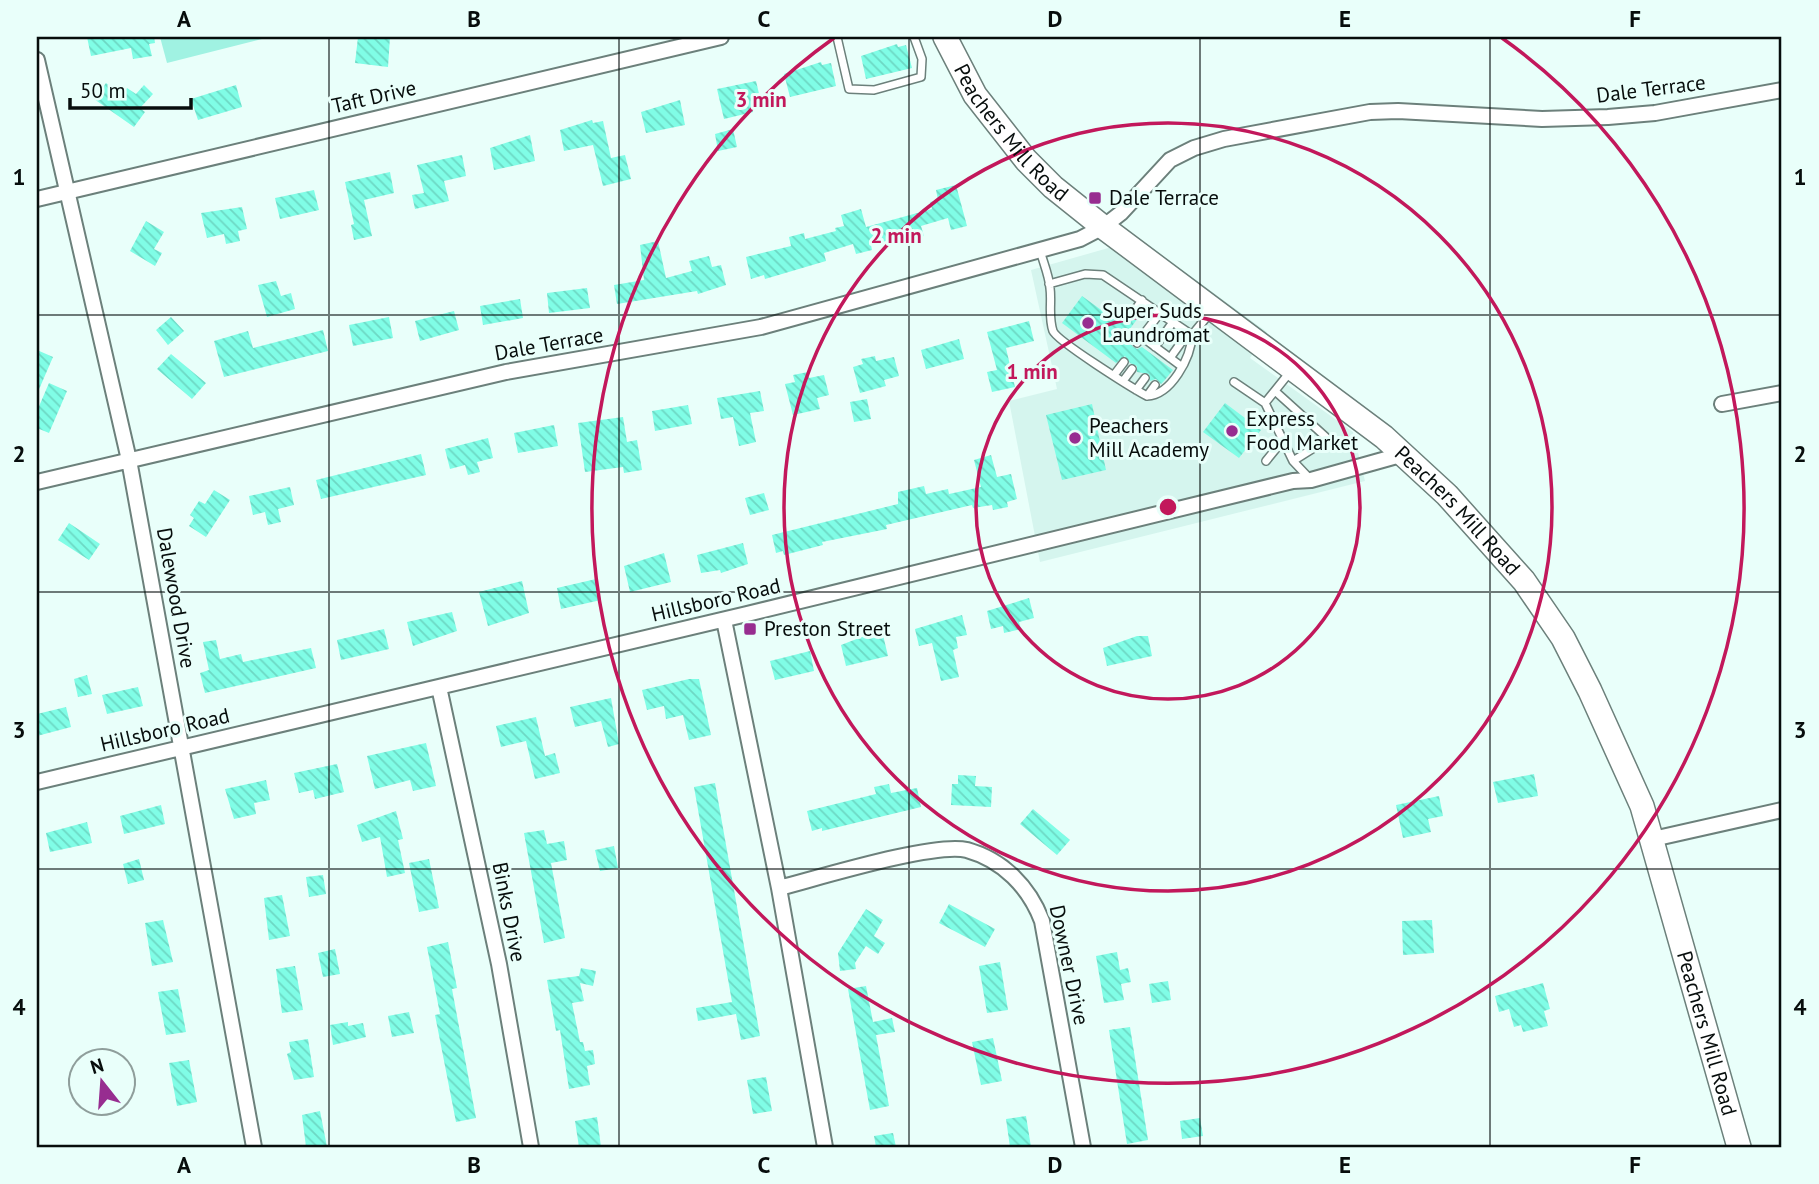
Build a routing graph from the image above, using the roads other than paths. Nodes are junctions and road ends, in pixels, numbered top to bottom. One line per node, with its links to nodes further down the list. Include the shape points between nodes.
1 (721, 37): 7 (street, Taft Drive)
2 (838, 37): 3 (lane, via 849,89 874,90 921,77 922,59)
3 (914, 37)
4 (945, 37): 9 (main road, Peachers Mill Road, via 975,94 1017,150)
5 (37, 60): 7 (street, Dalewood Drive)
6 (1782, 90): 9 (street, Dale Terrace, via 1608,117 1370,113 1224,139 1170,160)
7 (67, 192): 8 (street, Taft Drive); 39 (street, Dalewood Drive)
8 (37, 199)
9 (1103, 228): 10 (street, Dale Terrace); 13 (main road, Peachers Mill Road)
10 (1040, 250): 11 (lane); 39 (street, Dale Terrace, via 761,327 493,375)
11 (1049, 284): 12 (lane, via 1094,273 1114,280); 21 (lane, via 1054,334)
12 (1142, 300): 14 (lane); 15 (lane)
13 (1212, 309): 17 (lane); 25 (main road, Peachers Mill Road)
14 (1160, 313): 16 (lane); 18 (lane, via 1139,340)
15 (1132, 314)
16 (1173, 322): 17 (lane); 18 (lane)
17 (1190, 334): 20 (lane); 23 (lane, via 1192,349)
18 (1151, 347): 20 (lane)
19 (1103, 353): 21 (lane)
20 (1167, 359): 23 (lane)
21 (1096, 362): 26 (lane)
22 (1124, 362): 26 (lane)
23 (1181, 366): 34 (lane, via 1161,394)
24 (1132, 369): 28 (lane)
25 (1293, 369): 32 (lane); 38 (main road, Peachers Mill Road)
26 (1114, 375): 28 (lane)
27 (1145, 377): 31 (lane)
28 (1123, 381): 31 (lane)
29 (1234, 382): 35 (lane)
30 (1155, 385): 34 (lane)
31 (1136, 390): 34 (lane)
32 (1275, 391): 35 (lane); 41 (lane, via 1328,439)
33 (1782, 393): 36 (street)
34 (1147, 397)
35 (1265, 403): 37 (lane)
36 (1722, 404)
37 (1283, 440): 40 (lane); 41 (lane)
38 (1404, 454): 42 (street, Hillsboro Road); 49 (main road, Peachers Mill Road, via 1524,581 1563,638 1623,760)
39 (129, 460): 43 (street, Dale Terrace); 46 (street, Dalewood Drive)
40 (1266, 461)
41 (1293, 461): 42 (lane)
42 (1311, 480): 44 (street, Hillsboro Road)
43 (37, 482)
44 (724, 620): 45 (street, Hillsboro Road); 50 (street)
45 (439, 687): 46 (street, Hillsboro Road); 52 (street, Binks Drive, via 496,950)
46 (181, 748): 47 (street, Hillsboro Road); 51 (street, Dalewood Drive)
47 (37, 782)
48 (1782, 810): 49 (street)
49 (1653, 839): 55 (main road, Peachers Mill Road)
50 (779, 888): 53 (street); 54 (street, Downer Drive, via 946,849 965,849 1011,874 1027,890 1042,920)
51 (254, 1147)
52 (531, 1147)
53 (825, 1147)
54 (1083, 1147)
55 (1739, 1147)

